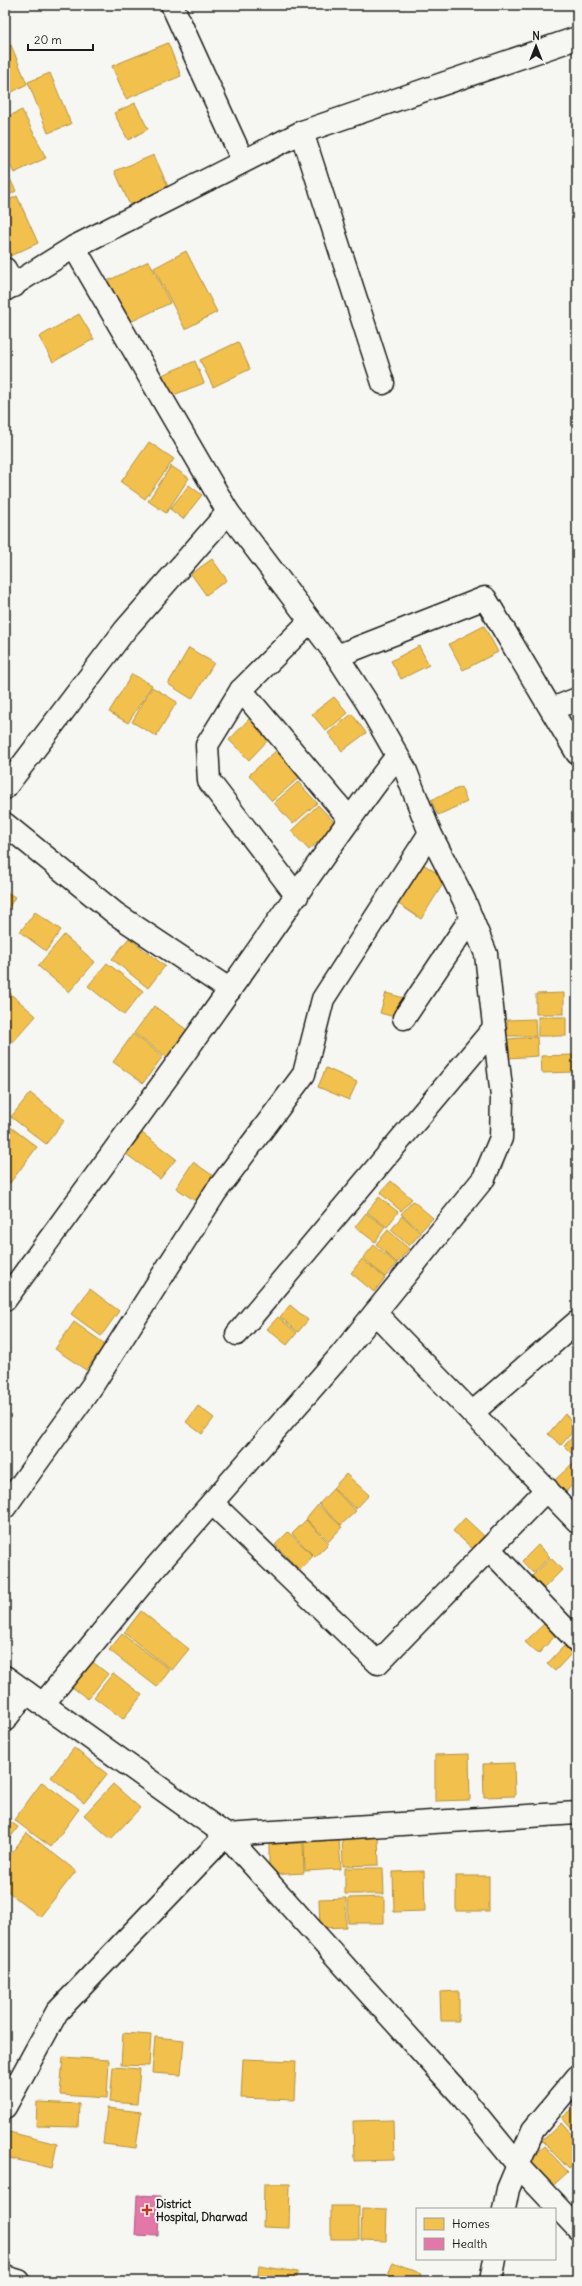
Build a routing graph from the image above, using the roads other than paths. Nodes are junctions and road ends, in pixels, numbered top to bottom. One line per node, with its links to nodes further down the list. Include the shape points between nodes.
1 (172, 5): 4 (street)
2 (577, 38): 3 (street)
3 (302, 132): 4 (street); 7 (street)
4 (243, 161): 5 (street)
5 (74, 247): 6 (street); 8 (street)
6 (8, 282)
7 (383, 383)
8 (228, 512): 9 (street); 16 (street, via 125,630)
9 (310, 621): 10 (street); 11 (street)
10 (337, 656): 13 (street, via 485,598); 15 (street)
11 (241, 690): 17 (street); 20 (street, via 207,745 209,781)
12 (577, 699): 13 (street)
13 (552, 709): 14 (street)
14 (577, 753)
15 (397, 756): 17 (street); 19 (street, via 405,769)
16 (5, 788)
17 (349, 818): 20 (street)
18 (5, 824): 22 (street, via 116,914)
19 (430, 833): 21 (street); 32 (street, via 323,999 304,1074 215,1193 92,1386)
20 (297, 896): 22 (street)
21 (472, 918): 23 (street); 24 (street, via 486,954)
22 (230, 990): 25 (street)
23 (404, 1018)
24 (494, 1028): 26 (street, via 502,1097 501,1138 487,1172); 28 (street)
25 (5, 1300)
26 (375, 1313): 29 (street); 31 (street)
27 (577, 1322): 29 (street)
28 (237, 1334)
29 (472, 1412): 30 (street)
30 (547, 1489): 33 (street); 34 (street)
31 (212, 1503): 34 (street, via 378,1663); 37 (street)
32 (5, 1507)
33 (577, 1521)
34 (488, 1549): 35 (street)
35 (577, 1641)
36 (5, 1677): 37 (street)
37 (34, 1698): 38 (street); 40 (street)
38 (5, 1720)
39 (577, 1813): 40 (street)
40 (226, 1835): 42 (street, via 58,2012); 43 (street, via 460,2094)
41 (573, 2085): 43 (street, via 533,2130)
42 (5, 2107)
43 (518, 2165): 44 (street, via 508,2188); 45 (street)
44 (504, 2208)
45 (577, 2228)
46 (495, 2260): 49 (street)
47 (5, 2277): 48 (street)
48 (19, 2281)
49 (491, 2281)

